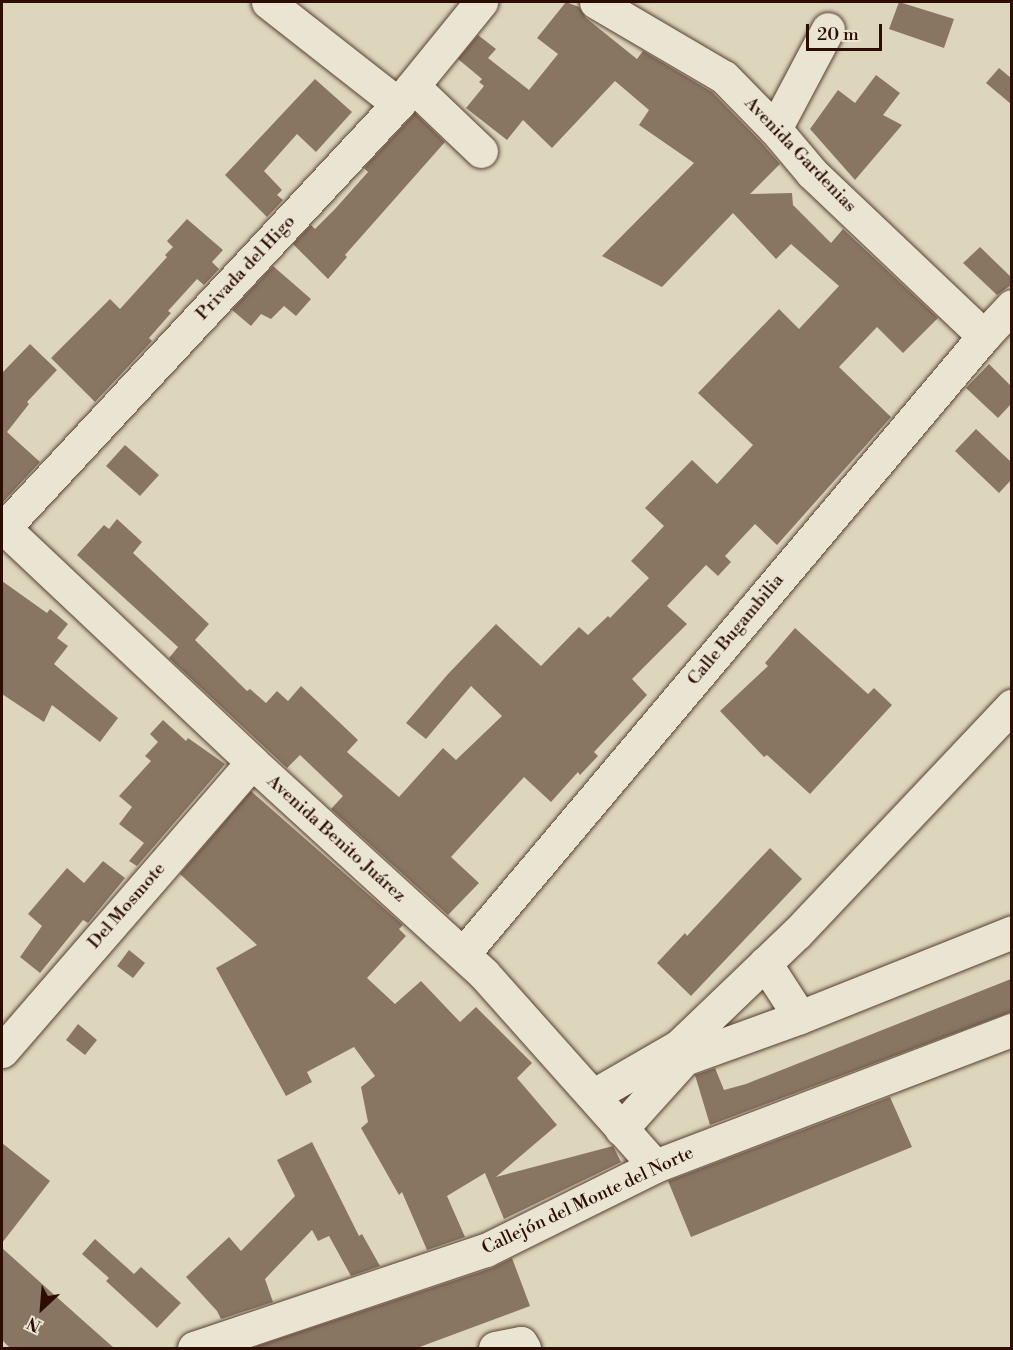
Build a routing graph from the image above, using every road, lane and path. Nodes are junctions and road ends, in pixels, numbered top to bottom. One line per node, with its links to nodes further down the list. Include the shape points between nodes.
1 (268, 2): 5 (street)
2 (481, 2): 5 (street, Privada del Higo)
3 (596, 2): 6 (street, Avenida Gardenias, via 724,77)
4 (828, 29): 6 (street)
5 (405, 95): 7 (street); 10 (street, Privada del Higo)
6 (775, 129): 9 (street, Avenida Gardenias, via 812,173)
7 (481, 151)
8 (1011, 306): 9 (street, Calle Bugambilia)
9 (984, 336): 14 (street, Calle Bugambilia)
10 (2, 528): 12 (street, Avenida Benito Juárez)
11 (1011, 706): 15 (street)
12 (252, 762): 14 (street, Avenida Benito Juárez); 18 (street, Del Mosmote)
13 (1011, 932): 16 (street)
14 (463, 954): 20 (street, Avenida Benito Juárez)
15 (765, 963): 16 (street); 19 (street)
16 (800, 1017): 19 (street)
17 (1011, 1030): 22 (street, Callejón del Monte del Norte)
18 (2, 1051)
19 (681, 1053): 20 (street); 21 (street)
20 (594, 1095): 21 (street, Avenida Benito Juárez)
21 (621, 1129): 22 (street, Avenida Benito Juárez)
22 (655, 1166): 23 (street, Callejón del Monte del Norte, via 486,1250)
23 (194, 1348)
24 (495, 1348): 25 (street, via 521,1343)
25 (524, 1348)

